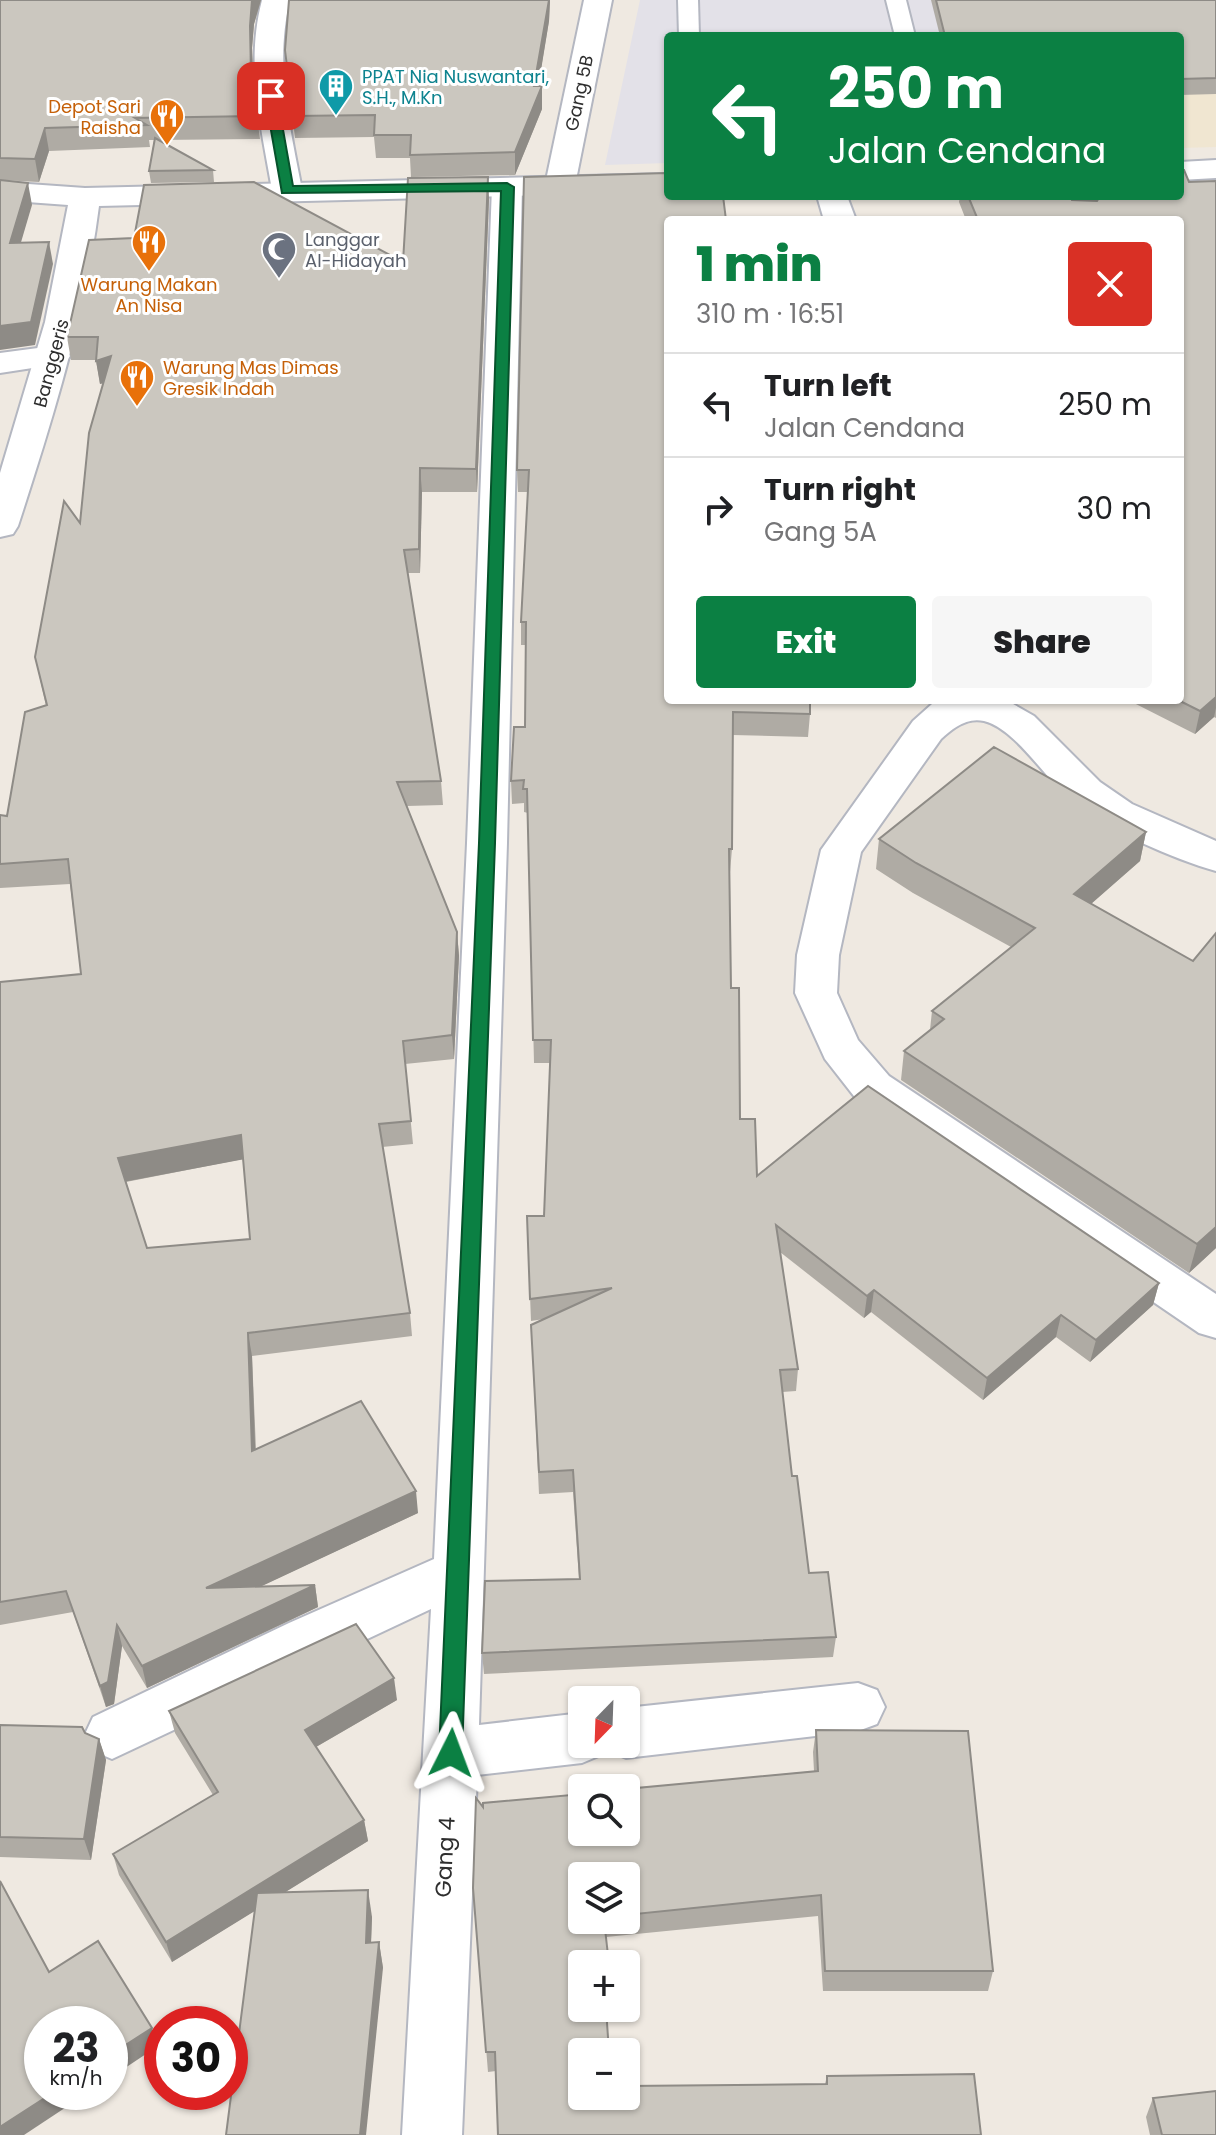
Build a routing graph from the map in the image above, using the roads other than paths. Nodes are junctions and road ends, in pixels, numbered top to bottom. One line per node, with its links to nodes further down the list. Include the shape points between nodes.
1 (276, 0): 12 (street, via 266,65)
2 (598, 0): 10 (street, Gang 5B)
3 (688, 0): 5 (lane)
4 (896, 0): 6 (lane)
5 (689, 32)
6 (904, 32)
7 (1216, 169): 8 (street)
8 (1184, 171)
9 (664, 183): 10 (street)
10 (560, 185): 11 (street)
11 (507, 187): 12 (street); 21 (street, Gang 4)
12 (287, 190): 14 (street)
13 (0, 191): 14 (street)
14 (85, 197): 15 (street, Banggeris, via 79,250)
15 (53, 356): 16 (street); 17 (street, Banggeris)
16 (0, 363)
17 (0, 526)
18 (988, 704): 19 (street, via 1020,725 1086,792 1118,814); 20 (street, via 946,713 927,730 841,850 818,955 816,993 840,1048 873,1088)
19 (1216, 857)
20 (1216, 1319)
21 (459, 1572): 24 (street); 26 (street, Gang 4)
22 (858, 1707): 23 (street)
23 (640, 1731)
24 (112, 1734)
25 (568, 1740): 26 (street)
26 (451, 1753): 27 (street, Gang 4)
27 (432, 2135)

